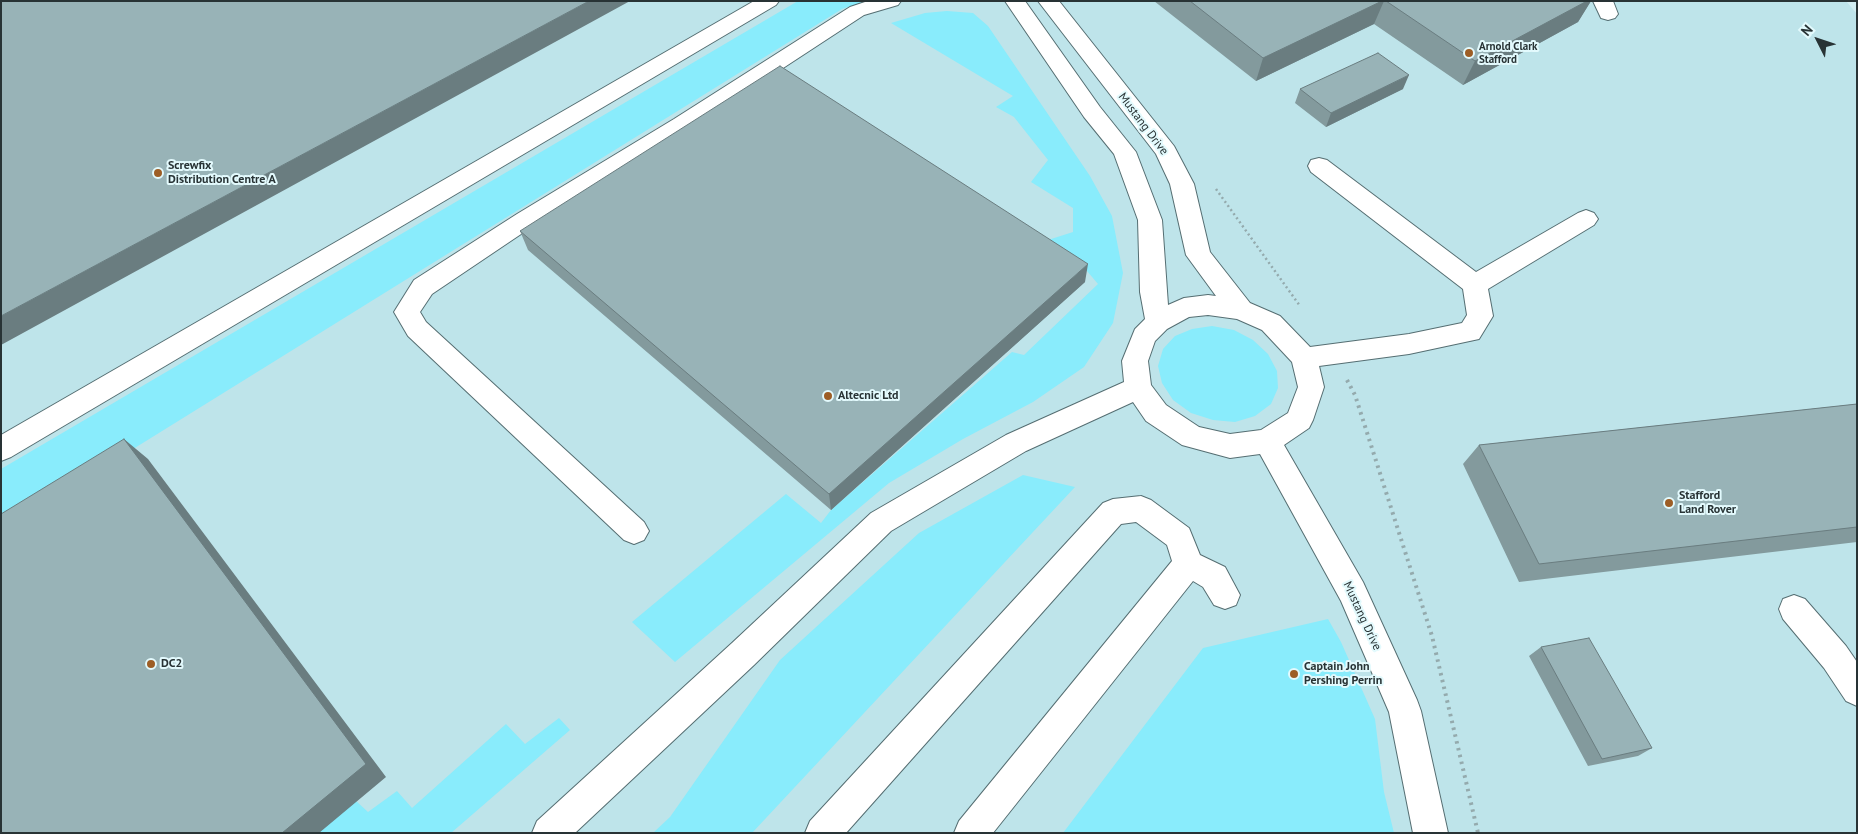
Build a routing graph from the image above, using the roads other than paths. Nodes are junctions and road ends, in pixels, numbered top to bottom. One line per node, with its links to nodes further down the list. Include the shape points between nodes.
1 (769, 1): 13 (street)
2 (891, 1): 14 (street, via 857,12 423,286 407,312 417,329)
3 (1015, 1): 9 (street, via 1092,112 1125,152 1150,220 1153,292)
4 (1048, 1): 8 (street, Mustang Drive, via 1166,152 1182,184 1198,255)
5 (1319, 166): 7 (street)
6 (1586, 219): 7 (street)
7 (1475, 285): 10 (street, via 1480,316 1470,332)
8 (1241, 310): 9 (street, via 1208,305 1184,308); 10 (street, via 1271,323)
9 (1158, 322): 11 (street, via 1144,336 1135,361)
10 (1304, 358): 12 (street, via 1311,388 1299,420)
11 (1138, 388): 12 (street, via 1156,413 1192,437 1230,446); 19 (street, via 1016,443 881,522)
12 (1267, 441): 22 (street, Mustang Drive, via 1352,592 1406,711)
13 (1, 449)
14 (634, 531)
15 (1188, 564): 16 (street, via 1214,577); 20 (street, via 1179,537 1141,509 1112,512); 21 (street)
16 (1224, 596)
17 (1794, 610): 18 (street, via 1836,657)
18 (1857, 690)
19 (549, 833)
20 (822, 833)
21 (971, 833)
22 (1431, 833)

